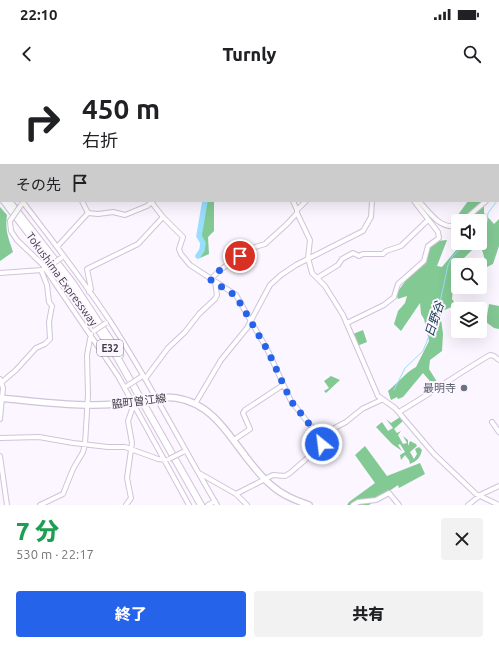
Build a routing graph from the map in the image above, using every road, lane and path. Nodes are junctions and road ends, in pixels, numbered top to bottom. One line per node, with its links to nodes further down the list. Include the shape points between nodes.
1 (5, 202): 63 (highway, Tokushima Expressway / E32, via 68,285 108,344)
2 (10, 202): 63 (highway, Tokushima Expressway / E32, via 72,282 120,355 175,452)
3 (82, 202): 13 (street)
4 (150, 202): 13 (street, via 125,215 113,212); 15 (street)
5 (293, 202): 12 (street)
6 (305, 202): 12 (street)
7 (372, 202): 20 (street, via 371,216 363,231)
8 (415, 202): 16 (street)
9 (420, 202): 17 (street, via 443,224)
10 (485, 202): 14 (street)
11 (22, 203): 18 (street); 21 (street, bridge, via 10,221 11,231 16,240)
12 (297, 211): 20 (street, via 310,240); 24 (street, via 287,224 264,244 252,248 220,270)
13 (88, 213): 18 (street)
14 (471, 214)
15 (163, 217): 24 (street, via 183,237 179,245 181,254); 25 (street, via 147,232 142,241 87,269 91,289)
16 (428, 220): 23 (street, via 401,246 383,254 359,256 354,253); 28 (street, via 439,236 437,241 428,246 424,261 398,284 394,297 388,302)
17 (451, 227)
18 (57, 247): 19 (street)
19 (62, 257): 21 (street, bridge); 25 (street)
20 (308, 258): 23 (street, via 312,273); 26 (street, via 270,285)
21 (45, 269): 22 (street); 29 (street); 32 (street, via 49,302 52,306 49,322 50,339 36,348 16,370)
22 (0, 273)
23 (317, 278): 28 (street, via 330,292)
24 (213, 281): 26 (street, via 236,296); 31 (street, via 217,295 215,299)
25 (89, 292): 27 (street)
26 (252, 320): 33 (street); 39 (street, via 221,360)
27 (108, 322): 29 (street, bridge); 31 (street)
28 (347, 323): 37 (street)
29 (92, 333): 34 (street); 40 (street, via 87,355)
30 (499, 360): 41 (street, via 490,355 449,379 427,397)
31 (143, 377): 34 (street, bridge); 36 (street)
32 (1, 380): 35 (street)
33 (283, 385): 45 (street, via 291,401); 47 (street, via 245,410 243,413 250,430)
34 (126, 386): 38 (street)
35 (1, 398): 40 (main road, 脇町曽江線); 42 (street)
36 (155, 398): 38 (main road, 脇町曽江線, bridge); 39 (main road, 脇町曽江線, via 176,398); 50 (street)
37 (381, 400): 41 (street); 45 (street, via 362,409)
38 (134, 403): 40 (main road, 脇町曽江線); 49 (street, via 128,421 132,443); 52 (street)
39 (195, 404): 47 (main road, 脇町曽江線, via 213,415)
40 (88, 405): 48 (street)
41 (399, 412): 57 (street, via 434,454)
42 (0, 419)
43 (492, 422): 44 (street)
44 (499, 432)
45 (322, 437): 54 (street, via 319,448 290,473)
46 (0, 438): 48 (street, via 34,436)
47 (234, 440): 54 (main road, 脇町曽江線)
48 (85, 444): 49 (street); 60 (street, via 63,494)
49 (130, 448): 52 (street); 61 (street, via 127,478 131,498)
50 (184, 451): 52 (street, bridge); 53 (street)
51 (0, 456): 59 (street)
52 (168, 460): 62 (street)
53 (198, 473): 56 (street); 58 (street)
54 (265, 480): 56 (street); 66 (main road, 脇町曽江線, via 280,492)
55 (499, 486): 57 (street)
56 (236, 494): 65 (street)
57 (480, 496): 69 (street); 70 (street)
58 (215, 503): 64 (street)
59 (7, 505)
60 (40, 505)
61 (126, 505)
62 (189, 505)
63 (201, 505)
64 (208, 505)
65 (247, 505)
66 (309, 505)
67 (353, 505): 68 (street, via 376,500 390,493)
68 (400, 505)
69 (468, 505)
70 (499, 505)

